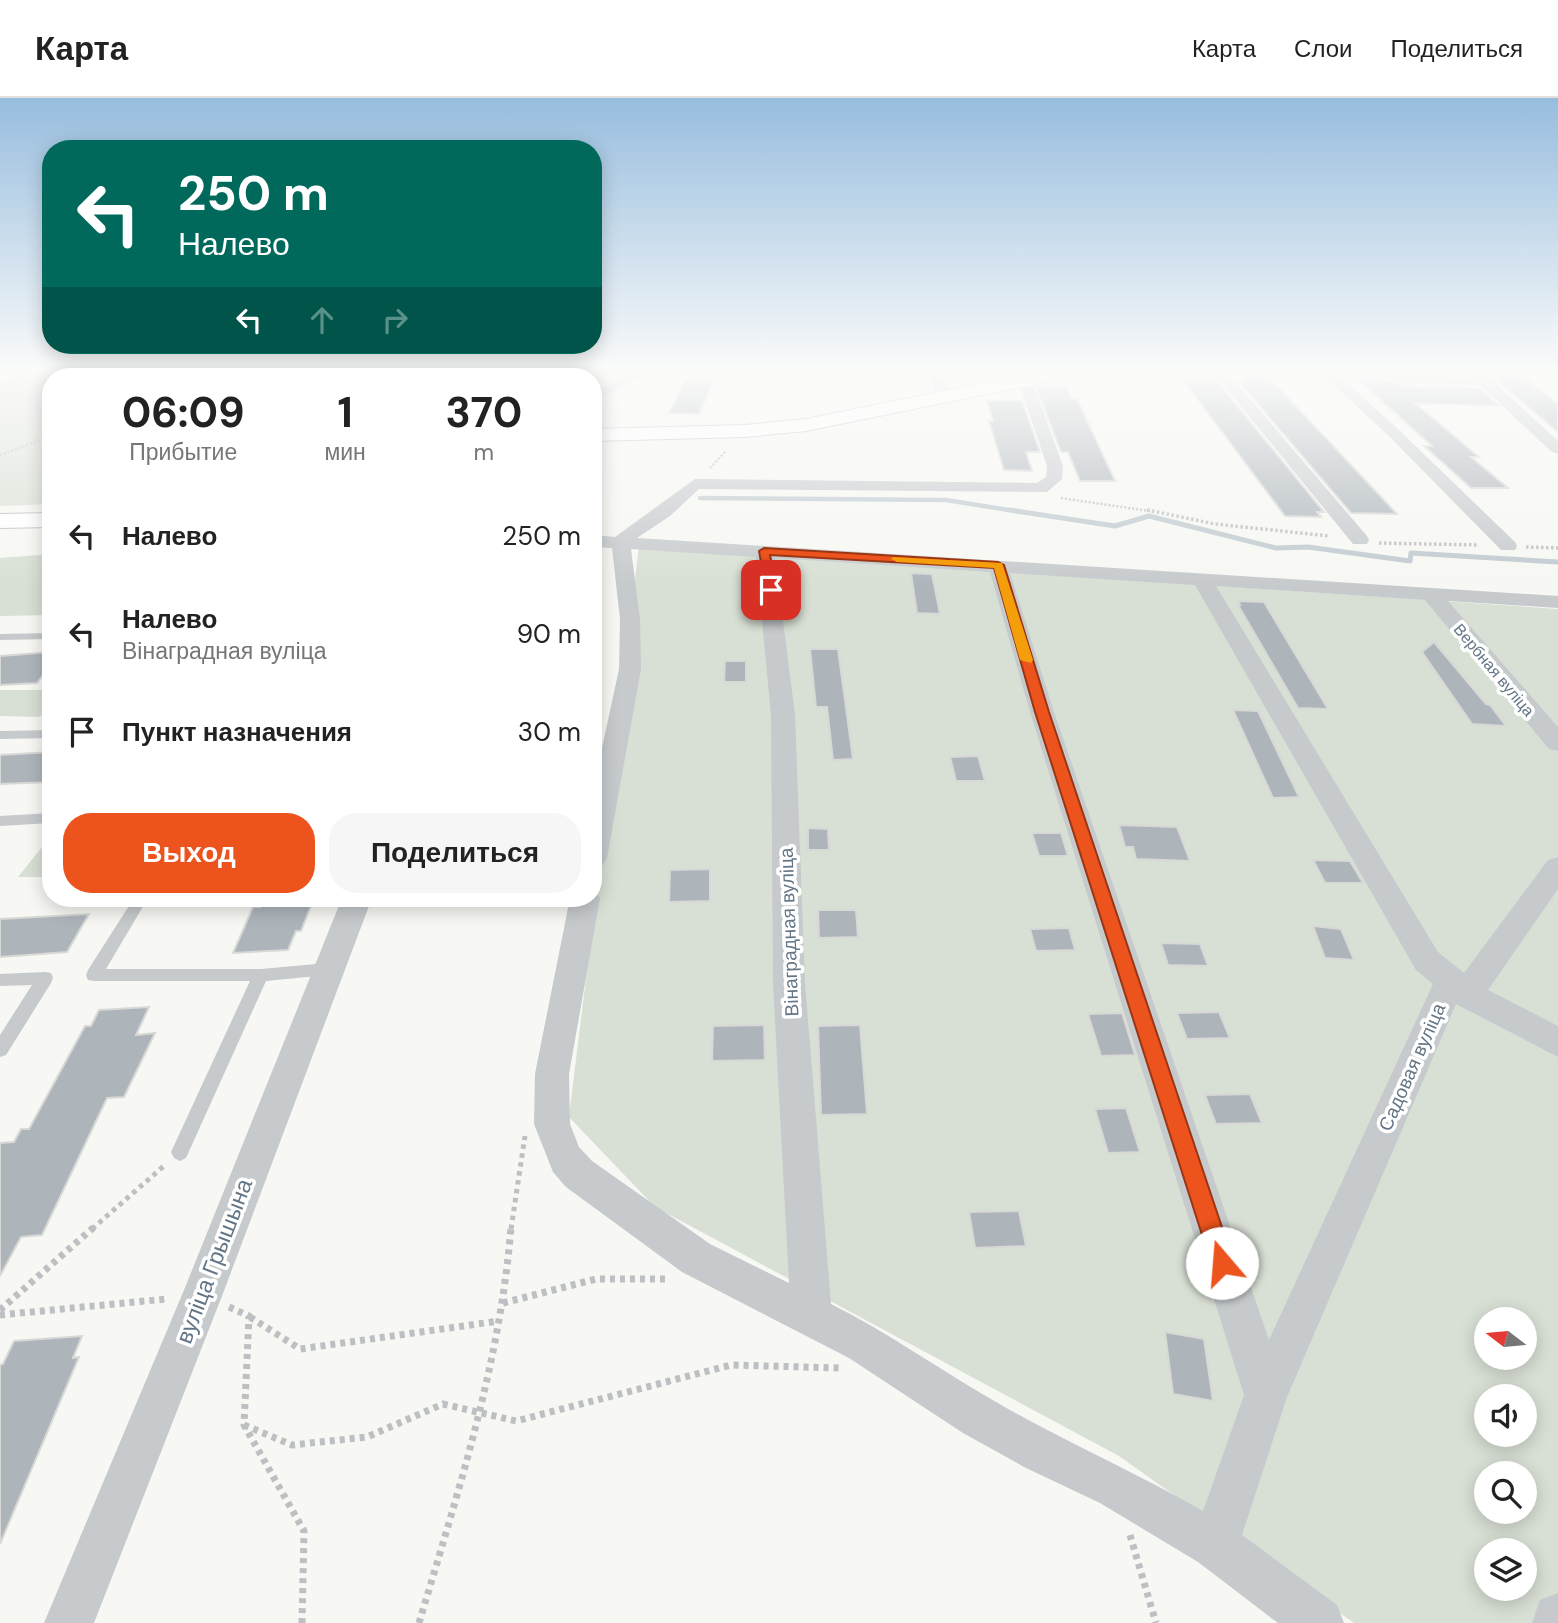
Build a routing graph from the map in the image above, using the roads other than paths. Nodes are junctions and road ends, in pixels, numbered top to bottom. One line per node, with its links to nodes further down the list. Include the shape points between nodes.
1 (1047, 443): 8 (street, via 1055,466 1054,479 1041,488 695,484)
2 (1278, 443): 6 (street)
3 (1404, 443): 9 (street)
4 (42, 520): 5 (street)
5 (0, 521)
6 (1360, 540)
7 (602, 541): 8 (street)
8 (621, 541): 10 (street); 20 (street, via 630,668)
9 (1507, 546)
10 (764, 551): 11 (street); 34 (street, Вінаградная вуліца, via 783,715 789,983)
11 (998, 565): 12 (street); 35 (street)
12 (1200, 577): 13 (street); 30 (street, Садовая вуліца, via 1290,724 1413,942 1432,967)
13 (1432, 596): 14 (street); 19 (street, Вербная вуліца)
14 (1558, 603)
15 (42, 636): 16 (lane)
16 (0, 637)
17 (42, 734): 18 (lane)
18 (0, 735)
19 (1558, 743)
20 (602, 812)
21 (42, 819): 22 (lane)
22 (0, 821)
23 (1558, 867): 30 (street)
24 (136, 907): 28 (lane, via 94,975)
25 (353, 907): 27 (street, вуліца Грышына)
26 (584, 907): 34 (street, via 552,1074 552,1124 566,1159 579,1174 696,1258)
27 (327, 969): 28 (lane); 38 (street, вуліца Грышына, via 202,1296)
28 (261, 975): 33 (lane)
29 (0, 980): 32 (lane, via 45,978)
30 (1459, 988): 31 (street); 35 (street, Садовая вуліца)
31 (1558, 1042)
32 (0, 1050)
33 (180, 1152)
34 (811, 1314): 36 (street, via 979,1416)
35 (1266, 1395): 36 (street, Садовая вуліца)
36 (1215, 1545): 39 (street)
37 (1558, 1618): 40 (street)
38 (69, 1623)
39 (1319, 1623)
40 (1557, 1623)

